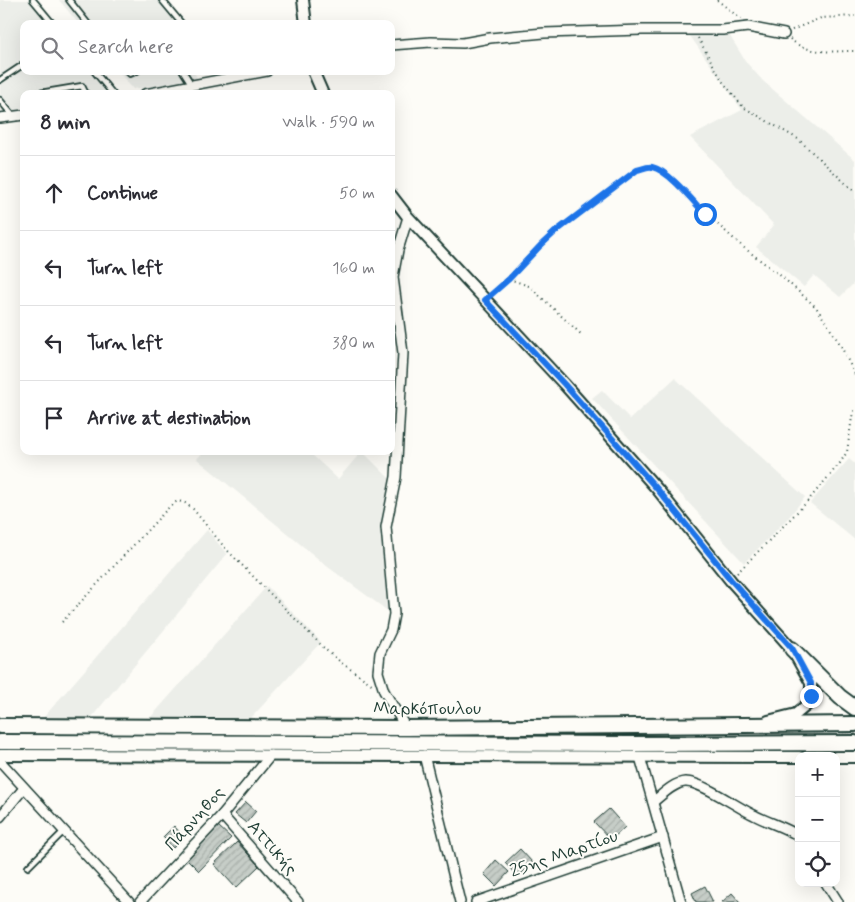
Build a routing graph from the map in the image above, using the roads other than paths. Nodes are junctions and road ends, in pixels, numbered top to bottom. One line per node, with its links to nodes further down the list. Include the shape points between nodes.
1 (33, 0): 5 (lane)
2 (69, 0): 6 (lane)
3 (162, 0): 7 (lane)
4 (303, 0): 8 (street)
5 (50, 20)
6 (85, 20)
7 (179, 20)
8 (306, 20)
9 (784, 34): 10 (street, via 748,27 544,33 462,43)
10 (395, 45)
11 (20, 67): 16 (lane)
12 (97, 75): 20 (lane)
13 (186, 75): 17 (lane)
14 (246, 75): 17 (street)
15 (315, 75): 22 (street)
16 (0, 80)
17 (192, 85): 21 (street)
18 (58, 90): 19 (lane, via 82,86)
19 (84, 90)
20 (110, 90)
21 (165, 90)
22 (321, 90)
23 (0, 100): 25 (lane)
24 (20, 115): 25 (street)
25 (13, 116): 26 (street)
26 (0, 118)
27 (395, 200): 28 (street)
28 (408, 217): 29 (street); 31 (street, via 564,384)
29 (395, 269)
30 (395, 292): 36 (street, via 403,353 396,477 386,527 394,614 391,630 380,653 378,672 384,691)
31 (792, 648): 32 (highway); 33 (street, via 811,683 808,704 796,714)
32 (855, 708)
33 (757, 724): 34 (highway, Μαρκόπουλου); 36 (highway, Μαρκόπουλου)
34 (855, 724)
35 (0, 726): 36 (highway, Μαρκόπουλου)
36 (406, 728)
37 (0, 742): 38 (highway, Μαρκόπουλου)
38 (855, 743)
39 (0, 754): 40 (street)
40 (272, 755): 41 (street); 49 (street, Πάρνηθος)
41 (424, 755): 43 (street); 59 (street)
42 (855, 756): 45 (street)
43 (640, 757): 44 (street); 48 (street)
44 (795, 757)
45 (840, 757)
46 (0, 761): 47 (street)
47 (24, 788): 50 (street); 51 (street)
48 (653, 802): 52 (street, via 670,788 687,782 702,786 753,815); 53 (street)
49 (222, 814): 57 (street, Πάρνηθος); 58 (street, Αττικής)
50 (0, 817)
51 (64, 832): 54 (lane); 56 (street)
52 (795, 833)
53 (663, 837): 60 (street, 25ης Μαρτίου); 61 (street)
54 (28, 867)
55 (829, 887): 62 (street)
56 (129, 902)
57 (140, 902)
58 (298, 902)
59 (460, 902)
60 (476, 902)
61 (681, 902)
62 (838, 902)

